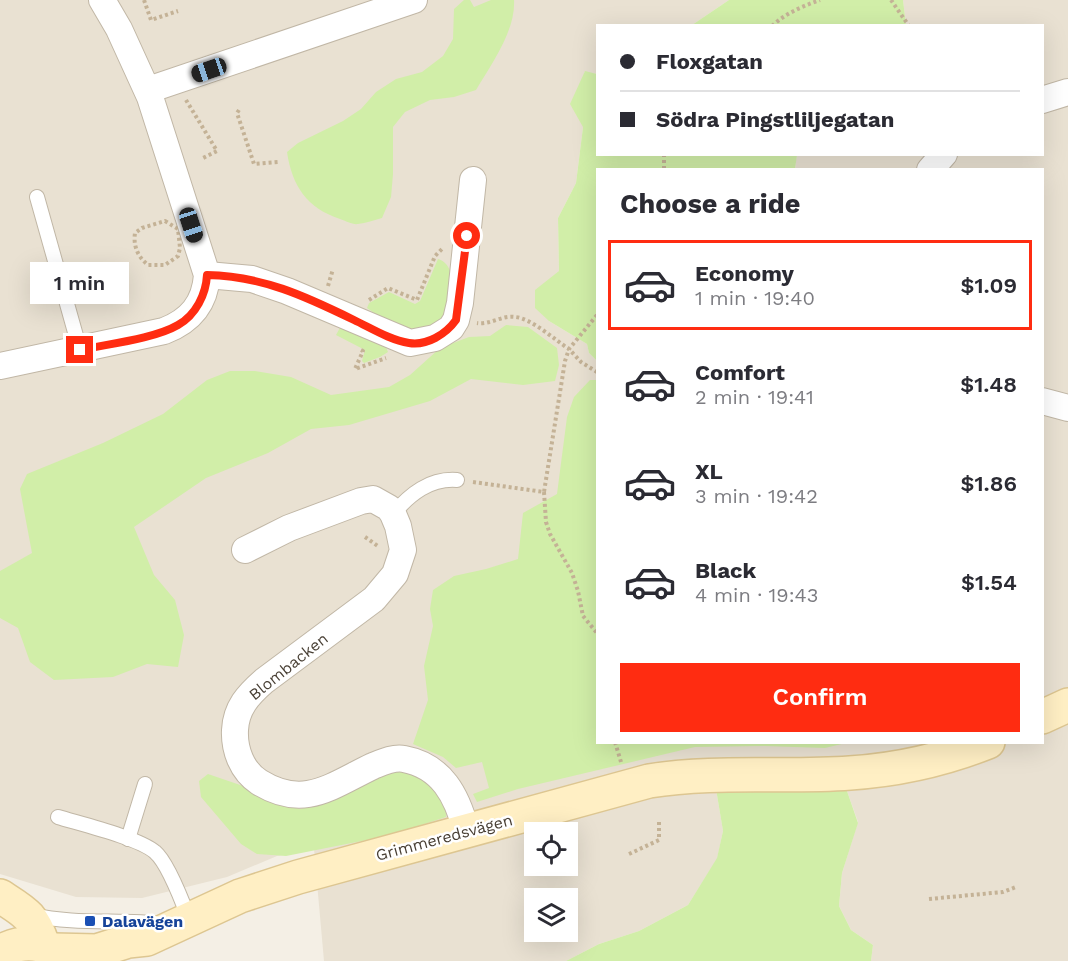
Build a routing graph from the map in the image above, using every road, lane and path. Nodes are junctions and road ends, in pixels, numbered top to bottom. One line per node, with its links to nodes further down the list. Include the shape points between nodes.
1 (102, 0): 10 (street)
2 (144, 0): 6 (path, via 151,20)
3 (414, 0): 9 (street)
4 (819, 0): 7 (path)
5 (891, 0): 8 (path)
6 (178, 11)
7 (774, 24)
8 (908, 24)
9 (176, 81): 10 (street); 15 (path, via 217,151)
10 (148, 90): 22 (street)
11 (1068, 92): 12 (street)
12 (1044, 99)
13 (239, 110): 16 (path, via 254,164)
14 (942, 156): 17 (street)
15 (201, 159)
16 (278, 162)
17 (932, 168)
18 (473, 180): 25 (street)
19 (37, 197): 28 (lane)
20 (178, 229): 20 (path, via 180,248 175,259 152,266 143,261 135,245 138,230 165,221)
21 (446, 246): 23 (path, via 435,256 417,300 388,288)
22 (207, 275): 25 (street, via 241,277 287,291 410,343 435,338); 28 (street, via 201,299 179,325)
23 (366, 304)
24 (596, 316): 27 (path)
25 (456, 320): 27 (path, via 483,324 515,317 528,321)
26 (353, 346): 29 (path, via 363,351 355,369)
27 (569, 349): 31 (path); 35 (path)
28 (80, 350): 30 (street)
29 (394, 355)
30 (0, 366)
31 (596, 371)
32 (1044, 402): 33 (street)
33 (1068, 408)
34 (457, 480): 35 (path); 36 (lane, via 425,486)
35 (544, 492): 38 (path, via 550,534 572,573 584,615)
36 (393, 514): 37 (street, via 382,502 361,501); 47 (street, Blombacken, via 403,550 395,574 374,599 248,695 236,721 236,748 254,779 286,795 315,794 385,760 402,758 417,763 447,783 456,797)
37 (245, 550)
38 (596, 632)
39 (1068, 705): 40 (street)
40 (1044, 716)
41 (616, 744): 43 (path)
42 (981, 744): 47 (street, Grimmeredsvägen, via 902,767 870,771 710,774 649,781)
43 (621, 763)
44 (145, 784): 48 (lane)
45 (58, 817): 48 (lane)
46 (658, 820): 49 (path, via 659,840)
47 (466, 830): 54 (street, Grimmeredsvägen, via 240,896)
48 (128, 839): 54 (lane, via 156,852 162,861)
49 (629, 854)
50 (1016, 886): 52 (path, via 1003,892)
51 (0, 896): 53 (street)
52 (929, 899)
53 (28, 914): 54 (lane, via 53,920 138,921); 56 (street)
54 (160, 936): 56 (street, Grimmeredsvägen, via 128,940 97,951)
55 (0, 952): 56 (street, Grimmeredsvägen, via 21,943)
56 (54, 952)

